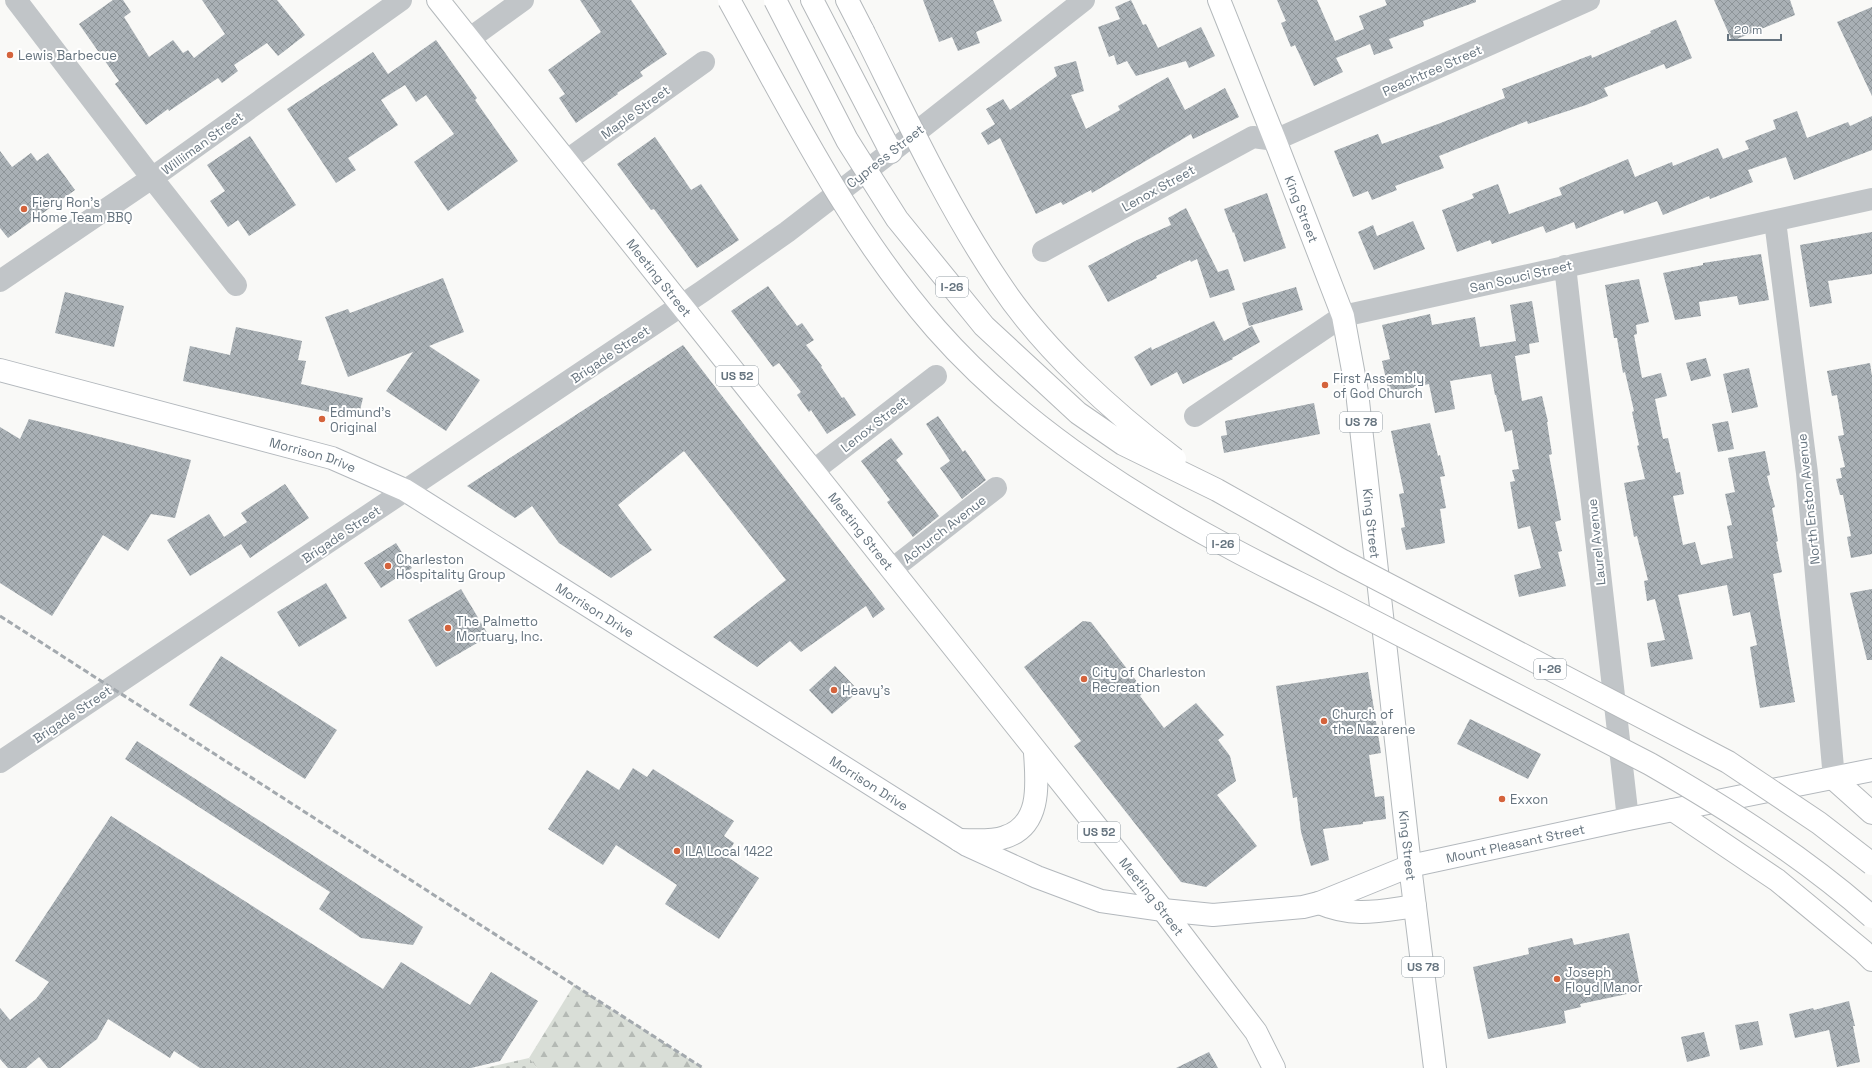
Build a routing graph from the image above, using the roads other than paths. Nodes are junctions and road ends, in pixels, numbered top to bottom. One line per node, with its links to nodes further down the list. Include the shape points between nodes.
1 (16, 0): 17 (street)
2 (401, 0): 17 (street, Williiman Street)
3 (438, 0): 12 (main road, Meeting Street / US 52)
4 (523, 0): 12 (street)
5 (729, 0): 47 (main road, I-26, bridge, via 829,182 892,276 938,331 992,385 1074,453 1142,497 1226,546 1650,764 1767,836)
6 (775, 0): 32 (main road, I-26, bridge, via 847,140 893,212 984,326 1078,412 1123,444)
7 (812, 0): 15 (main road)
8 (847, 0): 32 (main road, bridge, via 934,173 1000,285 1072,370 1134,428)
9 (1084, 0): 15 (street, Cypress Street)
10 (1219, 0): 14 (main road, King Street / US 78)
11 (1589, 0): 14 (street, Peachtree Street)
12 (469, 39): 16 (main road, Meeting Street / US 52)
13 (704, 62): 16 (street, Maple Street)
14 (1275, 140): 20 (street, Lenox Street, via 1253,137); 25 (main road, King Street / US 78)
15 (891, 152): 24 (street, Cypress Street, via 787,232)
16 (566, 161): 24 (main road, Meeting Street / US 52)
17 (152, 178): 22 (street, Williiman Street); 23 (street)
18 (1872, 199): 19 (street, San Souci Street)
19 (1775, 220): 21 (street, San Souci Street); 37 (street, North Enston Avenue, via 1807,473)
20 (1043, 251)
21 (1565, 266): 25 (street, San Souci Street); 40 (street, Laurel Avenue)
22 (0, 281)
23 (236, 284)
24 (682, 306): 29 (main road, Meeting Street / US 52); 31 (street, Brigade Street)
25 (1343, 316): 28 (street, San Souci Street); 43 (main road, King Street / US 78, via 1357,392)
26 (0, 370): 31 (main road, Morrison Drive, via 332,458)
27 (936, 376): 29 (street, Lenox Street)
28 (1196, 416)
29 (813, 472): 33 (main road, Meeting Street / US 52)
30 (996, 488): 33 (street, Achurch Avenue)
31 (406, 490): 35 (street, Brigade Street); 41 (main road, Morrison Drive)
32 (1218, 490): 42 (main road, I-26, bridge, via 1343,561 1728,762 1819,823)
33 (891, 570): 34 (main road, Meeting Street / US 52)
34 (1035, 753): 41 (main road, via 1037,797 1034,808 1023,826 1005,837 996,839); 46 (main road, Meeting Street / US 52)
35 (0, 762)
36 (1872, 770): 37 (main road, Mount Pleasant Street)
37 (1834, 779): 38 (main road, Mount Pleasant Street); 39 (main road)
38 (1673, 810): 40 (main road, Mount Pleasant Street); 48 (main road, via 1777,880)
39 (1872, 813)
40 (1628, 819): 43 (main road, Mount Pleasant Street)
41 (959, 840): 46 (main road, Morrison Drive, via 1037,877 1101,901)
42 (1872, 864)
43 (1410, 866): 44 (main road, Mount Pleasant Street); 45 (main road, King Street / US 78)
44 (1319, 903): 45 (main road, via 1333,909 1361,913); 46 (main road, Mount Pleasant Street, via 1303,907 1213,915)
45 (1415, 906): 50 (main road, King Street / US 78)
46 (1163, 910): 49 (main road, Meeting Street / US 52, via 1256,1032)
47 (1872, 917)
48 (1872, 960)
49 (1274, 1068)
50 (1435, 1068)

